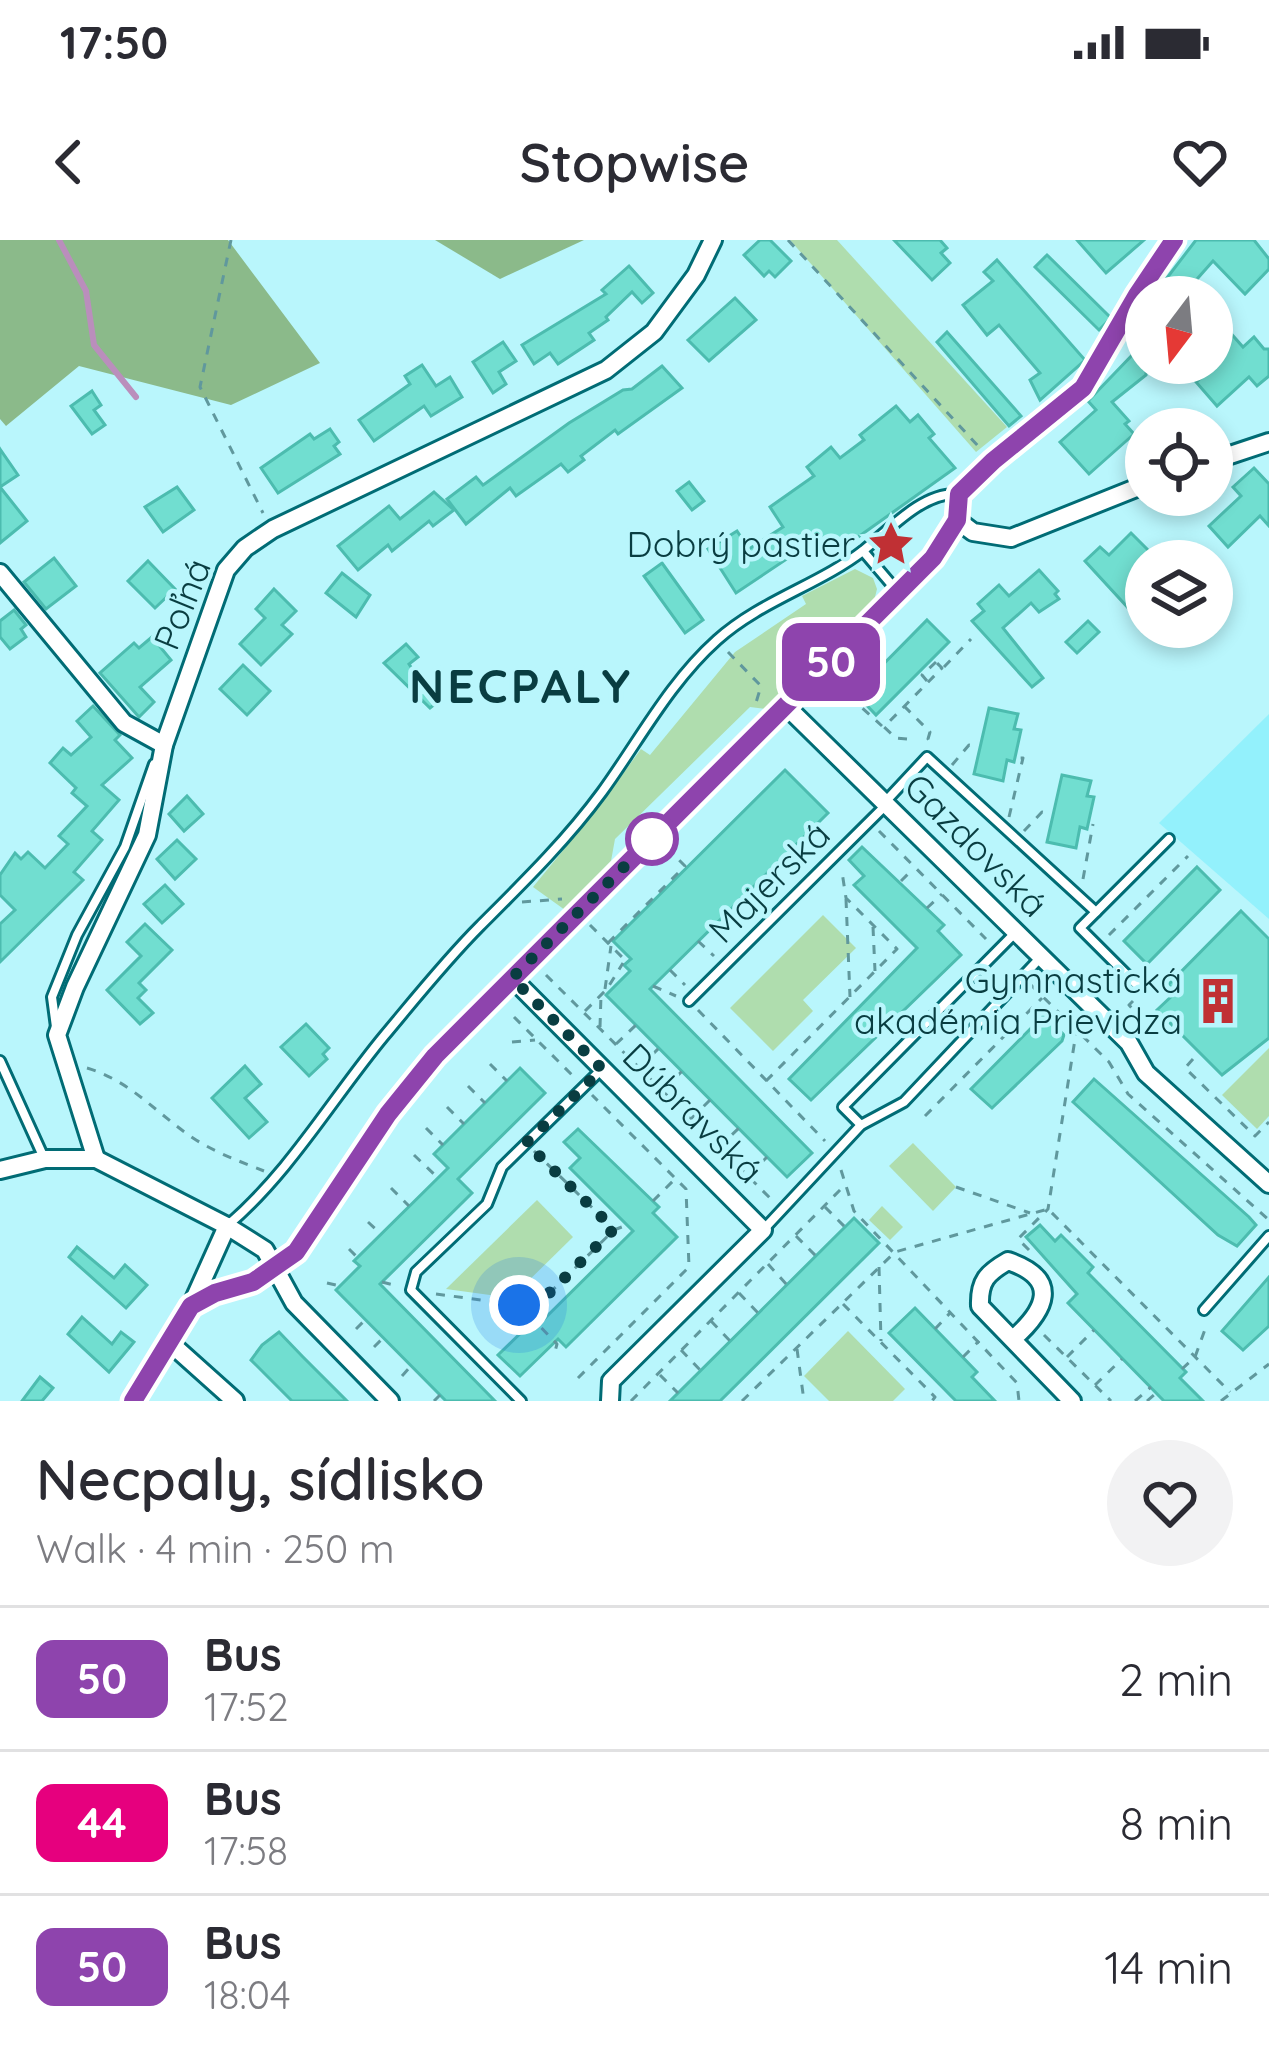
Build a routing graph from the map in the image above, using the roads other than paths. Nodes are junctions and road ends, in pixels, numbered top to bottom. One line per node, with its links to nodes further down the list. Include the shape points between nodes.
1 (713, 240): 12 (street, Poľná, via 654,332 606,370 245,548 226,570)
2 (1174, 240): 6 (street, via 1083,388)
3 (1269, 442): 4 (street)
4 (1233, 454)
5 (1125, 492): 7 (street, via 1011,538 973,532)
6 (959, 494): 7 (street); 8 (lane, via 892,525)
7 (957, 520): 10 (street)
8 (863, 551): 10 (lane); 28 (lane, via 717,640 539,870 382,1039 260,1197)
9 (0, 573): 12 (street, via 124,723)
10 (900, 594): 11 (street)
11 (786, 706): 13 (street, Gazdovská); 18 (street)
12 (164, 746): 25 (street, Poľná, via 147,835 57,1035)
13 (887, 801): 15 (lane, Majerská, via 927,757); 16 (street, Gazdovská); 20 (lane, Majerská)
14 (1168, 839): 15 (lane)
15 (1096, 912): 19 (lane, via 1080,928)
16 (1016, 932): 17 (street, Gazdovská); 23 (lane, via 843,1107)
17 (1041, 957): 23 (lane, via 904,1102); 27 (street, Gazdovská, via 1129,1043 1146,1073)
18 (512, 978): 22 (street, Dúbravská); 31 (street, via 435,1056 308,1237)
19 (1140, 991)
20 (689, 1001)
21 (0, 1061): 24 (lane)
22 (602, 1069): 29 (street, Dúbravská); 39 (lane, via 502,1167 487,1204 416,1272 411,1290)
23 (861, 1125): 29 (lane)
24 (45, 1159): 25 (street); 26 (street)
25 (96, 1159): 28 (street)
26 (0, 1170)
27 (1269, 1184)
28 (227, 1226): 31 (street, via 266,1250); 32 (street)
29 (764, 1230): 40 (street, Dúbravská, via 611,1381)
30 (1269, 1236): 33 (lane)
31 (275, 1269): 32 (street); 38 (street, via 294,1303)
32 (191, 1306): 35 (street)
33 (1207, 1315)
34 (1013, 1339): 34 (street, via 980,1306 979,1286 1008,1262 1028,1268 1044,1299); 41 (street)
35 (168, 1341): 36 (street); 37 (street)
36 (233, 1400)
37 (134, 1401)
38 (390, 1401)
39 (521, 1401)
40 (610, 1401)
41 (1072, 1401)

